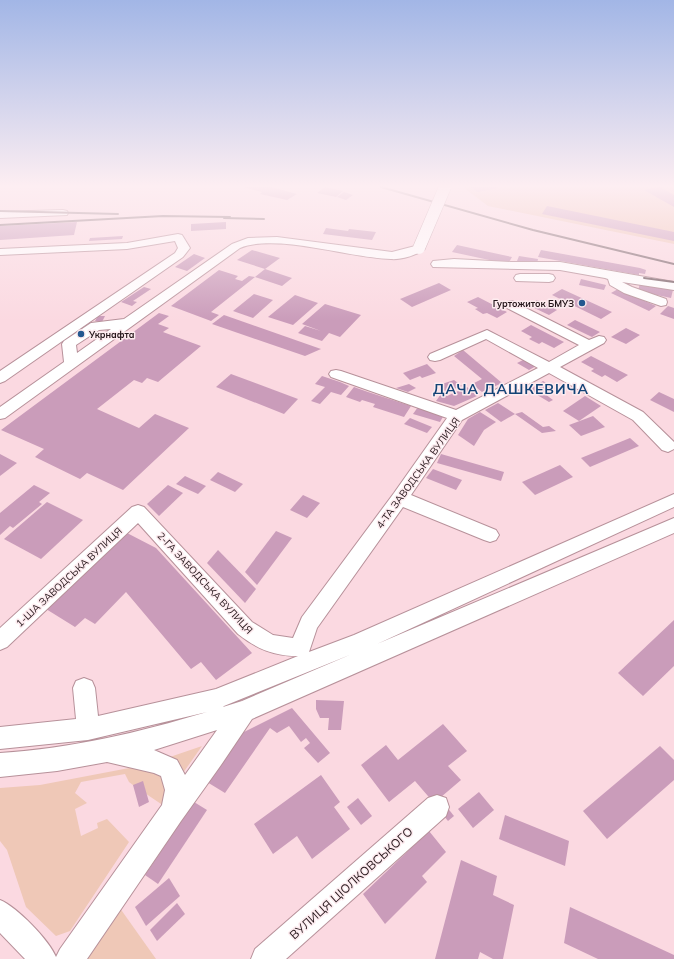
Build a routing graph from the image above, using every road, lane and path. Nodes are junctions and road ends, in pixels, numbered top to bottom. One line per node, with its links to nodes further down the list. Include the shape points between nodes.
1 (426, 232): 13 (street, bridge, via 419,248 392,256 277,240 248,241 236,246 127,323 96,326 69,344 71,363)
2 (0, 252): 12 (street, via 127,246 178,237 184,248 179,255)
3 (437, 264): 4 (street, via 560,266)
4 (614, 276): 5 (street); 6 (street); 7 (street, via 614,282 628,290)
5 (520, 278)
6 (674, 286)
7 (661, 302)
8 (512, 305): 10 (street, 4-ТА ЗАВОДСЬКА ВУЛИЦЯ, via 594,343)
9 (434, 357): 10 (street, via 487,334)
10 (548, 368): 14 (street, 4-ТА ЗАВОДСЬКА ВУЛИЦЯ); 15 (street, via 638,416)
11 (336, 374): 14 (street)
12 (0, 378)
13 (0, 414)
14 (457, 416): 16 (street, 4-ТА ЗАВОДСЬКА ВУЛИЦЯ)
15 (668, 446)
16 (400, 498): 20 (street); 22 (street, 4-ТА ЗАВОДСЬКА ВУЛИЦЯ, via 309,623 304,635)
17 (674, 500): 22 (street, via 361,641)
18 (138, 512): 21 (street, 1-ША ЗАВОДСЬКА ВУЛИЦЯ); 22 (street, 2-ГА ЗАВОДСЬКА ВУЛИЦЯ, via 245,628 263,642)
19 (674, 525): 24 (street)
20 (490, 535)
21 (0, 642)
22 (308, 653): 25 (street, via 216,699)
23 (84, 688): 25 (street)
24 (244, 711): 27 (street, via 171,734); 30 (street)
25 (88, 729): 26 (street)
26 (0, 738)
27 (105, 750): 28 (street); 30 (street, via 156,762 169,768 178,794)
28 (0, 765)
29 (437, 807): 34 (street, ВУЛИЦЯ ЦІОЛКОВСЬКОГО)
30 (172, 812): 33 (street)
31 (0, 914): 32 (street)
32 (43, 959)
33 (70, 959)
34 (265, 959)

